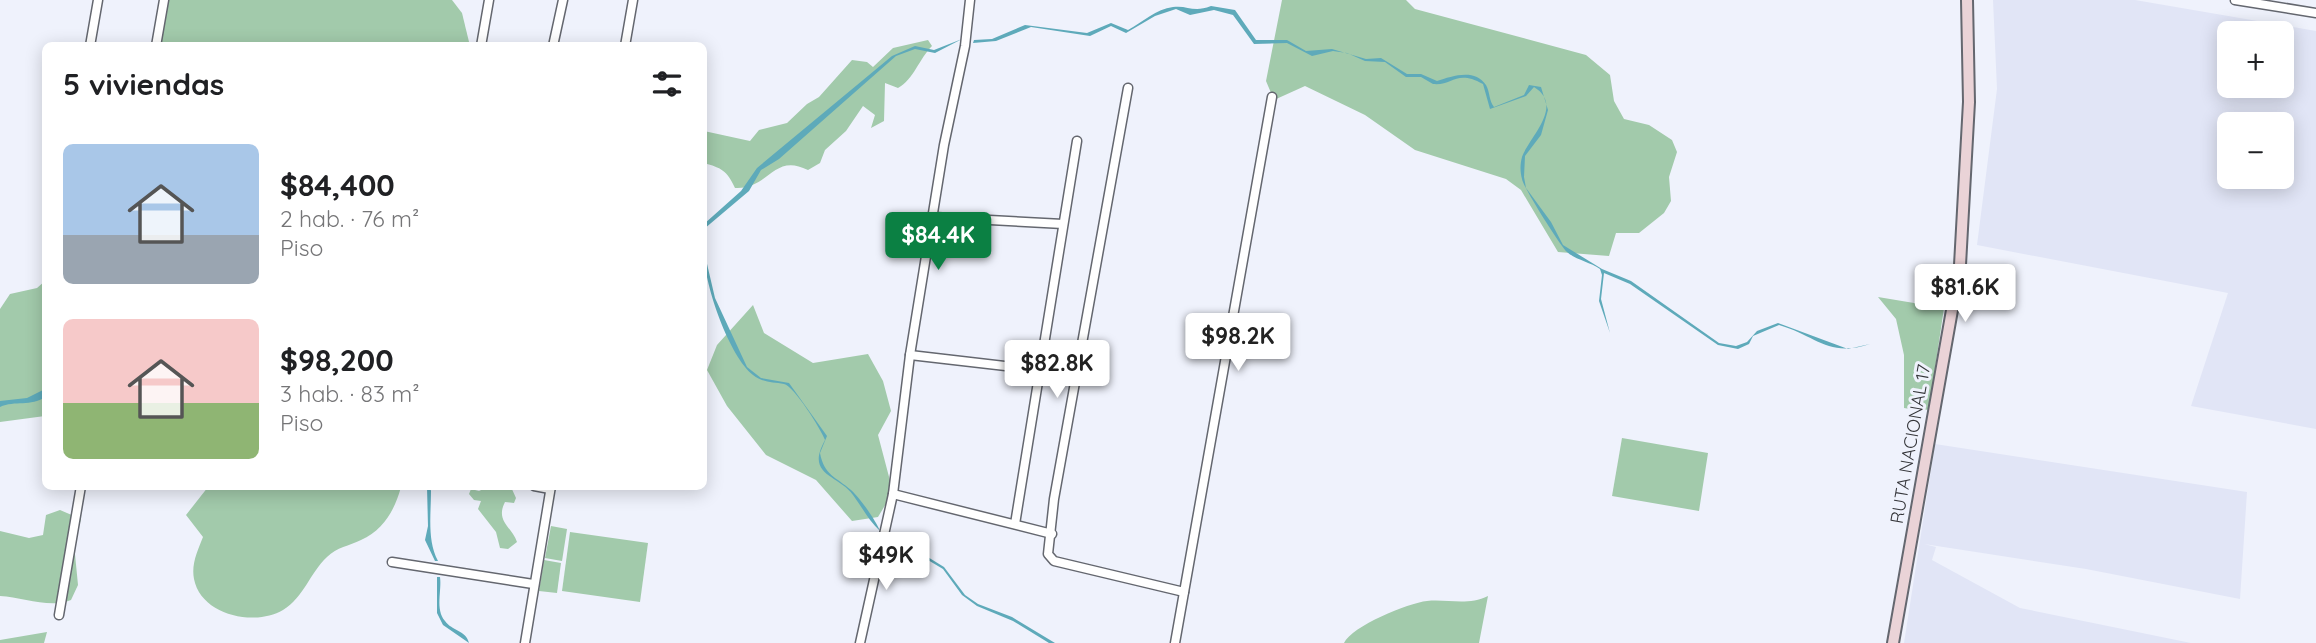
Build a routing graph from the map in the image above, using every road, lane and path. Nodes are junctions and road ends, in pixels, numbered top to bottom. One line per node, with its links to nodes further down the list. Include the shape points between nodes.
1 (98, 0): 10 (street)
2 (164, 0): 11 (street)
3 (489, 0): 12 (street)
4 (563, 0): 13 (street)
5 (632, 0): 14 (street)
6 (970, 0): 18 (street)
7 (1967, 0): 34 (street, RUTA NACIONAL 17, via 1969,102 1960,265)
8 (2235, 0): 9 (street)
9 (2316, 13)
10 (91, 42)
11 (157, 42)
12 (482, 42)
13 (555, 42)
14 (626, 42)
15 (1128, 88): 26 (street, via 1054,499)
16 (1272, 97): 29 (street)
17 (1077, 141): 19 (street)
18 (933, 217): 19 (street); 20 (street)
19 (1063, 224): 21 (street)
20 (910, 355): 21 (street); 24 (street)
21 (1039, 370): 25 (street)
22 (80, 490): 30 (street)
23 (550, 490): 28 (street)
24 (893, 494): 25 (street); 32 (street)
25 (1015, 524): 26 (street)
26 (1052, 534): 29 (street, via 1048,554 1054,561)
27 (392, 562): 28 (street)
28 (533, 584): 31 (street)
29 (1184, 592): 33 (street)
30 (60, 615)
31 (525, 643)
32 (860, 643)
33 (1175, 643)
34 (1894, 643)

